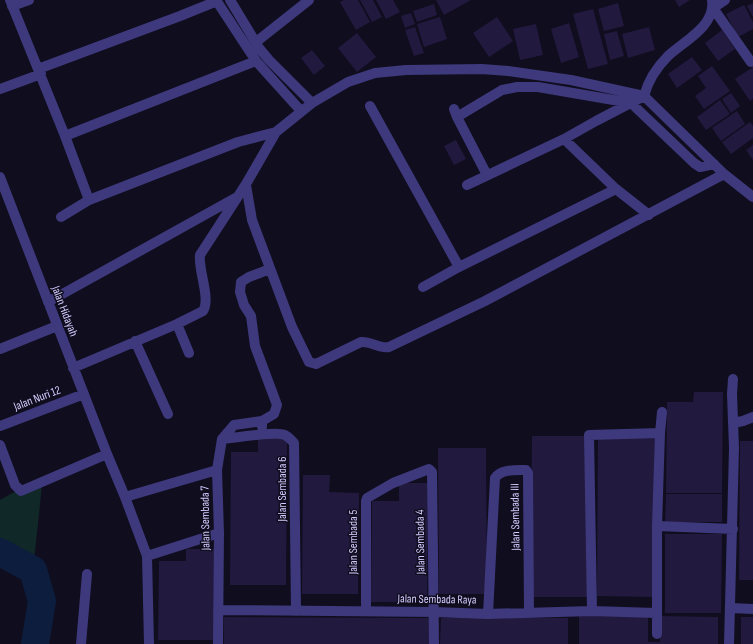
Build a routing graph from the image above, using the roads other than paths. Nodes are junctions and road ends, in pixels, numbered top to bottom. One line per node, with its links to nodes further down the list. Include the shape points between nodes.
1 (29, 0): 6 (street)
2 (216, 0): 9 (street); 11 (street)
3 (230, 0): 8 (street)
4 (309, 0): 8 (street)
5 (725, 0): 7 (street)
6 (11, 3): 11 (street)
7 (713, 4): 10 (street); 13 (street, via 705,23 668,56 654,74)
8 (256, 42): 14 (street, via 269,60)
9 (256, 61): 17 (street); 19 (street)
10 (751, 62)
11 (39, 72): 12 (street); 19 (street)
12 (0, 89)
13 (644, 96): 14 (street, via 531,73 482,69 406,70 375,73 359,78); 15 (street); 21 (street)
14 (312, 103): 17 (street)
15 (631, 103): 20 (street); 21 (street, via 694,163 700,167); 23 (street, via 538,87 517,87 502,90 455,113)
16 (370, 106): 33 (street)
17 (301, 111): 18 (street)
18 (276, 132): 25 (street); 30 (street, via 238,142)
19 (65, 136): 30 (street)
20 (564, 139): 23 (street); 27 (street)
21 (714, 164): 22 (street)
22 (724, 174): 29 (street); 31 (street)
23 (487, 175): 26 (street)
24 (0, 177): 36 (street, Jalan Hidayah)
25 (246, 185): 28 (street); 34 (street, via 252,220)
26 (467, 185)
27 (616, 189): 31 (street); 33 (street)
28 (239, 195): 36 (street); 37 (street, via 200,255 205,308)
29 (753, 197)
30 (89, 200): 32 (street)
31 (649, 215): 34 (street, via 485,301 389,347 367,341 361,342 316,364 309,362)
32 (62, 217)
33 (459, 267): 35 (street)
34 (270, 270): 48 (street, via 242,282 240,292 251,316 255,346 277,405 274,414)
35 (423, 287)
36 (48, 302): 38 (street, Jalan Hidayah)
37 (177, 324): 39 (street); 41 (street)
38 (57, 326): 40 (street); 42 (street, Jalan Hidayah)
39 (135, 341): 42 (street); 46 (street)
40 (0, 349)
41 (189, 352)
42 (74, 368): 44 (street, Jalan Hidayah)
43 (733, 379): 49 (street)
44 (84, 394): 50 (street, Jalan Nuri 12); 55 (street, Jalan Hidayah)
45 (662, 412): 51 (street)
46 (168, 414)
47 (753, 417): 49 (street)
48 (262, 421): 52 (street); 53 (street, via 234,425)
49 (733, 423): 60 (street)
50 (0, 426)
51 (660, 433): 59 (street); 69 (street, via 589,435)
52 (264, 435): 53 (street, Jalan Sembada 6); 67 (street, Jalan Sembada 6, via 283,434 294,443)
53 (222, 439): 56 (street, Jalan Sembada 7)
54 (0, 445): 55 (street, via 15,485 21,491)
55 (107, 454): 58 (street, Jalan Hidayah)
56 (217, 470): 58 (street); 61 (street, Jalan Sembada 7)
57 (432, 472): 68 (street, Jalan Sembada 5, via 429,469 407,477 367,498); 70 (street, Jalan Sembada 4)
58 (125, 497): 62 (street, Jalan Hidayah)
59 (657, 526): 60 (street); 72 (street)
60 (733, 529): 64 (street)
61 (219, 533): 62 (street); 66 (street, Jalan Sembada 7)
62 (147, 556): 76 (street, Jalan Hidayah)
63 (87, 574): 75 (street)
64 (730, 608): 65 (street); 79 (street)
65 (753, 609)
66 (218, 610): 67 (street, Jalan Sembada Raya); 77 (street, Jalan Sembada 7)
67 (296, 611): 68 (street, Jalan Sembada Raya)
68 (366, 611): 70 (street, Jalan Sembada Raya)
69 (592, 611): 71 (street, Jalan Sembada Raya); 72 (street, Jalan Sembada Raya)
70 (434, 612): 73 (street, Jalan Sembada Raya); 78 (street, Jalan Sembada 4)
71 (529, 612): 73 (street, Jalan Sembada Raya); 73 (street, Jalan Sembada III, via 526,470 508,471 497,475 496,478)
72 (656, 613): 74 (street)
73 (488, 614)
74 (657, 634)
75 (81, 644)
76 (149, 644)
77 (218, 644)
78 (434, 644)
79 (729, 644)

